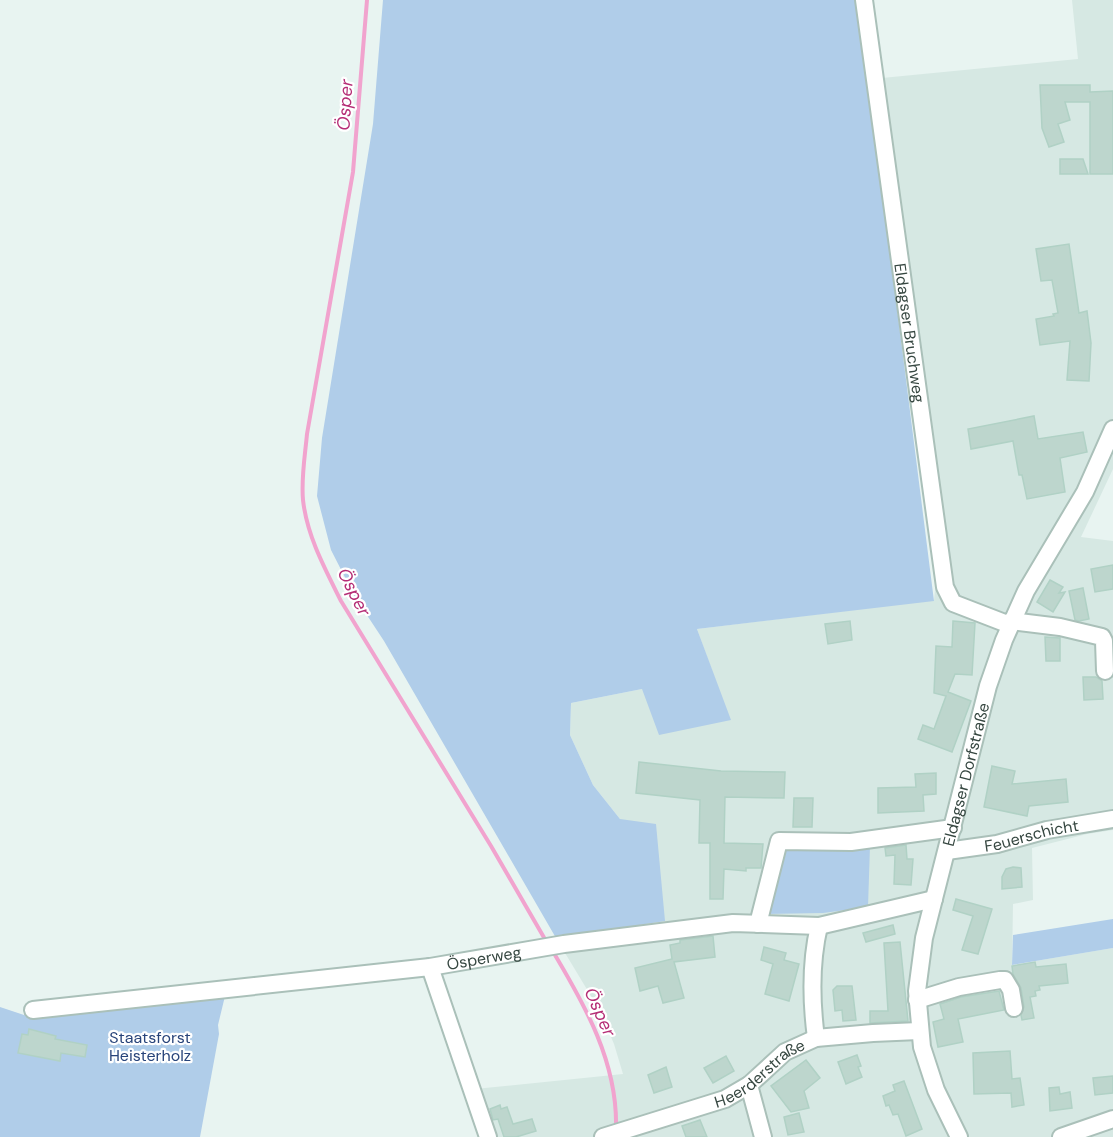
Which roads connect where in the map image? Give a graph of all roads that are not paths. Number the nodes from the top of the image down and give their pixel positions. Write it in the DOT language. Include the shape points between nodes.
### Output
graph roads {
  1 [pos="864,0"];
  2 [pos="1113,429"];
  3 [pos="1010,623"];
  4 [pos="1105,671"];
  5 [pos="1113,819"];
  6 [pos="953,828"];
  7 [pos="947,850"];
  8 [pos="934,899"];
  9 [pos="758,924"];
  10 [pos="819,926"];
  11 [pos="430,967"];
  12 [pos="917,1000"];
  13 [pos="1014,1008"];
  14 [pos="33,1010"];
  15 [pos="919,1031"];
  16 [pos="816,1038"];
  17 [pos="749,1085"];
  18 [pos="1113,1119"];
  19 [pos="489,1137"];
  20 [pos="603,1137"];
  21 [pos="763,1137"];
  22 [pos="959,1137"];
  23 [pos="1061,1137"];
  1 -- 3 [label="street, Eldagser Bruchweg" via="945,587 953,603"];
  2 -- 3 [label="street, Eldagser Dorfstraße" via="1082,498"];
  3 -- 4 [label="street, Eldagser Bruchweg" via="1032,622 1101,637"];
  3 -- 6 [label="street, Eldagser Dorfstraße" via="988,686"];
  5 -- 7 [label="street, Feuerschicht" via="1047,830 997,844"];
  6 -- 7 [label="street, Eldagser Dorfstraße"];
  6 -- 9 [label="street" via="851,842 779,841"];
  7 -- 8 [label="street, Eldagser Dorfstraße"];
  8 -- 10 [label="street, Ösperweg"];
  8 -- 12 [label="street, Eldagser Dorfstraße" via="920,963"];
  9 -- 10 [label="street, Ösperweg"];
  9 -- 11 [label="street, Ösperweg" via="733,923 564,944"];
  10 -- 16 [label="street" via="813,949 811,1003"];
  11 -- 14 [label="street, Ösperweg"];
  11 -- 19 [label="street"];
  12 -- 13 [label="street" via="959,987 1005,980"];
  12 -- 15 [label="street, Eldagser Dorfstraße"];
  15 -- 16 [label="street, Heerderstraße"];
  15 -- 22 [label="street, Eldagser Dorfstraße" via="933,1081"];
  16 -- 17 [label="street, Heerderstraße" via="785,1052"];
  17 -- 20 [label="street, Heerderstraße" via="724,1099"];
  17 -- 21 [label="street"];
  18 -- 23 [label="street"];
}
